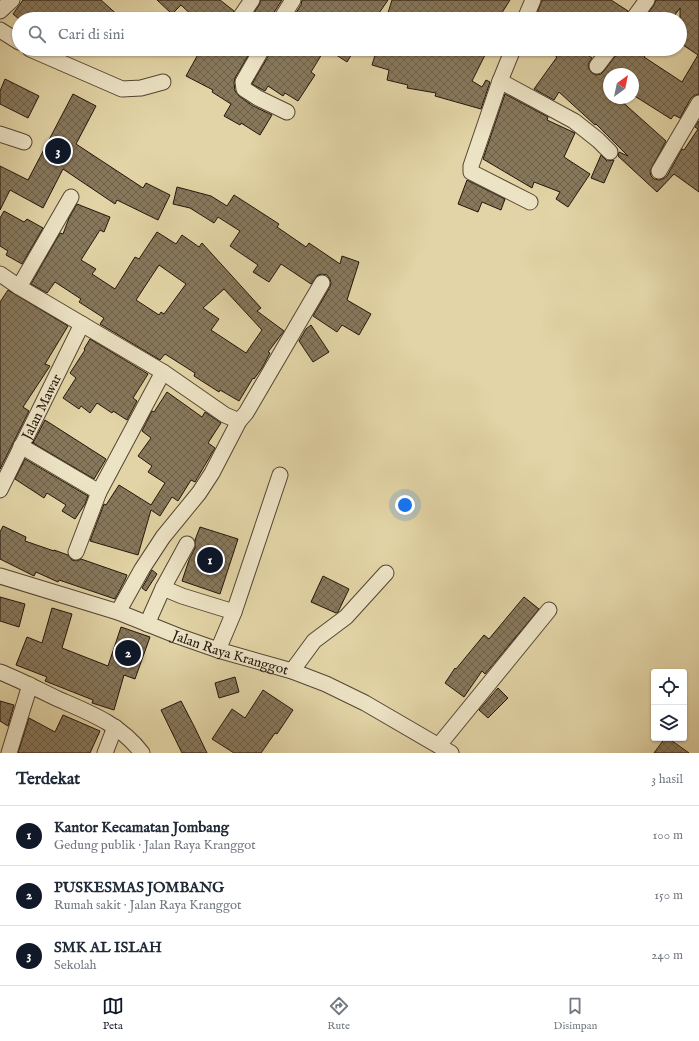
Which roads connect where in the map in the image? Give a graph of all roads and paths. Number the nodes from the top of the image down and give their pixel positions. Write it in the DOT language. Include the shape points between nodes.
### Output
graph roads {
  1 [pos="12,0"];
  2 [pos="252,0"];
  3 [pos="293,0"];
  4 [pos="533,0"];
  5 [pos="647,0"];
  6 [pos="0,11"];
  7 [pos="243,12"];
  8 [pos="285,12"];
  9 [pos="528,12"];
  10 [pos="638,12"];
  11 [pos="0,30"];
  12 [pos="12,38"];
  13 [pos="46,56"];
  14 [pos="258,56"];
  15 [pos="510,56"];
  16 [pos="605,56"];
  17 [pos="597,66"];
  18 [pos="500,81"];
  19 [pos="163,82"];
  20 [pos="699,103"];
  21 [pos="287,112"];
  22 [pos="0,134"];
  23 [pos="24,142"];
  24 [pos="610,152"];
  25 [pos="659,171"];
  26 [pos="71,197"];
  27 [pos="530,202"];
  28 [pos="2,281"];
  29 [pos="322,283"];
  30 [pos="19,287"];
  31 [pos="82,324"];
  32 [pos="163,372"];
  33 [pos="239,421"];
  34 [pos="21,446"];
  35 [pos="280,476"];
  36 [pos="1,486"];
  37 [pos="99,492"];
  38 [pos="187,544"];
  39 [pos="76,552"];
  40 [pos="386,573"];
  41 [pos="0,576"];
  42 [pos="163,588"];
  43 [pos="549,610"];
  44 [pos="118,612"];
  45 [pos="234,612"];
  46 [pos="147,624"];
  47 [pos="218,650"];
  48 [pos="292,671"];
  49 [pos="0,672"];
  50 [pos="30,685"];
  51 [pos="115,727"];
  52 [pos="445,749"];
  53 [pos="10,753"];
  54 [pos="105,753"];
  55 [pos="142,753"];
  1 -- 6 [label="street"];
  2 -- 7 [label="street"];
  3 -- 8 [label="street"];
  4 -- 9 [label="street"];
  5 -- 10 [label="street"];
  11 -- 12 [label="street"];
  13 -- 19 [label="street" via="122,89 141,88"];
  14 -- 21 [label="street" via="243,82 244,89"];
  15 -- 18 [label="street"];
  16 -- 17 [label="street"];
  18 -- 24 [label="street" via="574,121"];
  18 -- 27 [label="street" via="471,172"];
  20 -- 25 [label="street"];
  22 -- 23 [label="street"];
  26 -- 30 [label="street"];
  28 -- 30 [label="street"];
  29 -- 33 [label="street" via="246,414"];
  30 -- 31 [label="street"];
  31 -- 32 [label="street"];
  31 -- 34 [label="street, Jalan Mawar"];
  32 -- 33 [label="street" via="225,415"];
  32 -- 37 [label="street"];
  33 -- 44 [label="street" via="212,473 146,562"];
  34 -- 36 [label="street, Jalan Mawar"];
  34 -- 37 [label="street"];
  35 -- 45 [label="street"];
  37 -- 39 [label="street"];
  38 -- 42 [label="street"];
  40 -- 48 [label="street" via="346,617 314,641"];
  41 -- 44 [label="street, Jalan Raya Kranggot"];
  42 -- 45 [label="street"];
  42 -- 46 [label="street"];
  43 -- 52 [label="street"];
  44 -- 46 [label="street, Jalan Raya Kranggot"];
  45 -- 47 [label="street"];
  46 -- 47 [label="street, Jalan Raya Kranggot"];
  47 -- 48 [label="street, Jalan Raya Kranggot"];
  48 -- 52 [label="street, Jalan Raya Kranggot" via="347,693"];
  49 -- 50 [label="street"];
  50 -- 51 [label="street"];
  50 -- 53 [label="street"];
  51 -- 54 [label="street"];
  51 -- 55 [label="street"];
}
